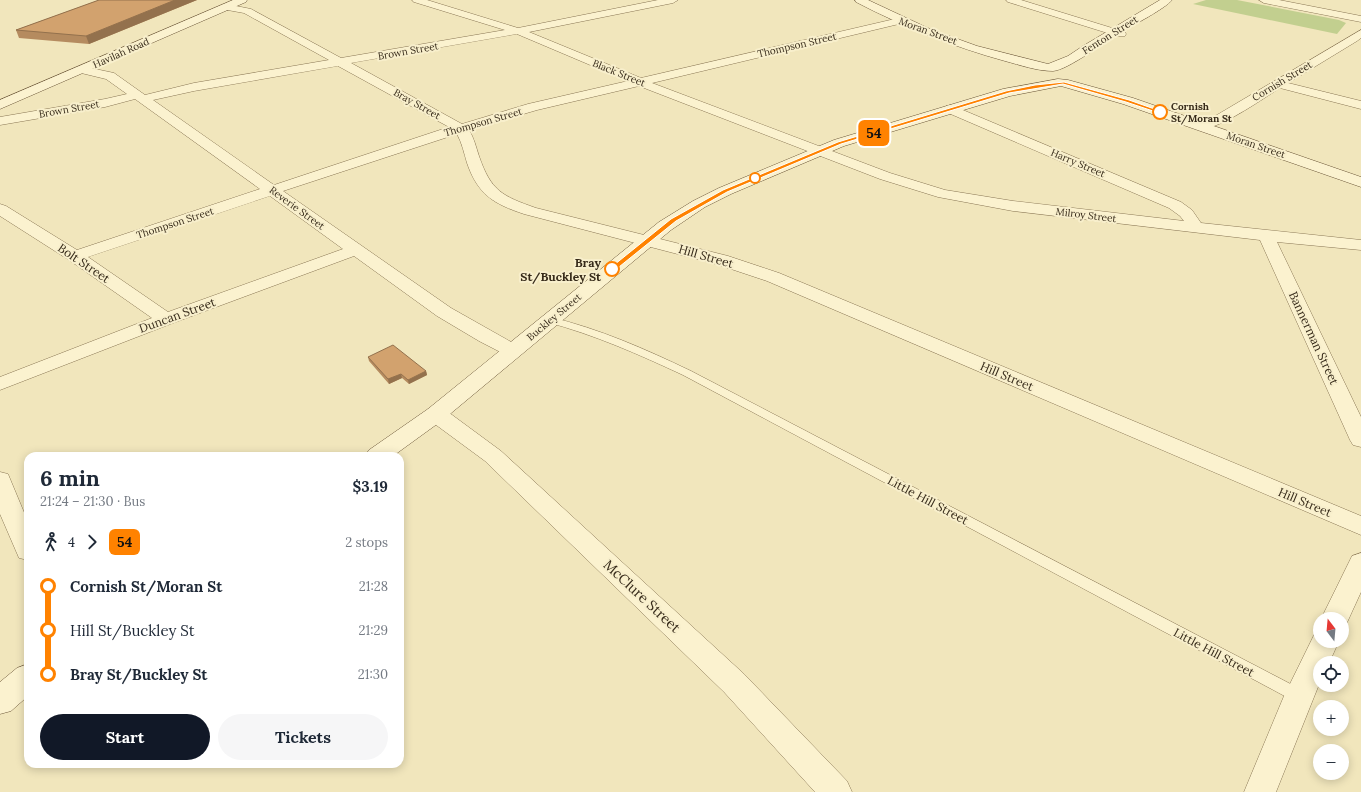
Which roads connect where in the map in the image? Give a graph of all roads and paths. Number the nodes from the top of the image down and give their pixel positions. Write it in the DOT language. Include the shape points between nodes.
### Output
graph roads {
  1 [pos="242,0"];
  2 [pos="417,0"];
  3 [pos="673,0"];
  4 [pos="860,0"];
  5 [pos="1011,0"];
  6 [pos="1167,0"];
  7 [pos="1177,0"];
  8 [pos="1264,0"];
  9 [pos="226,7"];
  10 [pos="1361,19"];
  11 [pos="899,20"];
  12 [pos="518,32"];
  13 [pos="1118,33"];
  14 [pos="1361,33"];
  15 [pos="998,56"];
  16 [pos="341,62"];
  17 [pos="1048,67"];
  18 [pos="81,70"];
  19 [pos="1076,72"];
  20 [pos="1032,74"];
  21 [pos="640,82"];
  22 [pos="1061,83"];
  23 [pos="1277,84"];
  24 [pos="1008,92"];
  25 [pos="140,97"];
  26 [pos="1128,101"];
  27 [pos="0,105"];
  28 [pos="1361,105"];
  29 [pos="951,109"];
  30 [pos="0,121"];
  31 [pos="1201,126"];
  32 [pos="460,128"];
  33 [pos="820,151"];
  34 [pos="1361,182"];
  35 [pos="272,191"];
  36 [pos="0,209"];
  37 [pos="1196,228"];
  38 [pos="1266,236"];
  39 [pos="648,240"];
  40 [pos="1361,245"];
  41 [pos="355,250"];
  42 [pos="75,256"];
  43 [pos="166,319"];
  44 [pos="550,320"];
  45 [pos="513,351"];
  46 [pos="0,384"];
  47 [pos="436,414"];
  48 [pos="1361,440"];
  49 [pos="383,452"];
  50 [pos="0,480"];
  51 [pos="1361,526"];
  52 [pos="24,542"];
  53 [pos="1361,563"];
  54 [pos="1338,612"];
  55 [pos="1321,648"];
  56 [pos="24,680"];
  57 [pos="1299,696"];
  58 [pos="0,701"];
  59 [pos="836,792"];
  60 [pos="1260,792"];
  1 -- 9 [label="street, Havilah Road"];
  2 -- 12 [label="street, Black Street"];
  3 -- 12 [label="street, Brown Street"];
  4 -- 11 [label="street, Moran Street"];
  5 -- 13 [label="street"];
  6 -- 13 [label="street, Fenton Street"];
  7 -- 13 [label="street, Fenton Street"];
  8 -- 10 [label="street"];
  9 -- 16 [label="street, Bray Street" via="247,11"];
  9 -- 18 [label="street, Havilah Road"];
  11 -- 15 [label="street, Moran Street"];
  11 -- 21 [label="street, Thompson Street"];
  12 -- 16 [label="street, Brown Street"];
  12 -- 21 [label="street, Black Street"];
  13 -- 17 [label="street, Fenton Street" via="1072,59"];
  13 -- 19 [label="street, Fenton Street" via="1087,56"];
  14 -- 23 [label="street, Cornish Street"];
  15 -- 17 [label="street, Moran Street"];
  15 -- 20 [label="street, Moran Street"];
  16 -- 25 [label="street, Brown Street"];
  16 -- 32 [label="street, Bray Street"];
  17 -- 19 [label="street, Moran Street"];
  17 -- 20 [label="street, Fenton Street" via="1034,69"];
  18 -- 25 [label="street, Reverie Street" via="110,76"];
  18 -- 27 [label="street, Havilah Road"];
  19 -- 22 [label="street" via="1076,81"];
  19 -- 26 [label="street, Moran Street"];
  20 -- 22 [label="street, Moran Street" via="1044,81"];
  20 -- 24 [label="street, Buckley Street" via="1024,84"];
  21 -- 32 [label="street, Thompson Street" via="526,109"];
  21 -- 33 [label="street, Black Street"];
  22 -- 24 [label="street, Buckley Street"];
  22 -- 26 [label="street, Moran Street"];
  23 -- 28 [label="street"];
  23 -- 31 [label="street, Cornish Street" via="1215,122"];
  24 -- 29 [label="street, Buckley Street"];
  25 -- 30 [label="street, Brown Street"];
  25 -- 35 [label="street, Reverie Street"];
  26 -- 31 [label="street, Moran Street"];
  29 -- 33 [label="street, Buckley Street"];
  29 -- 37 [label="street, Harry Street" via="1175,205 1186,213"];
  31 -- 34 [label="street, Moran Street"];
  32 -- 35 [label="street, Thompson Street"];
  32 -- 39 [label="street" via="468,141 478,176 492,195 502,202"];
  33 -- 37 [label="street, Milroy Street" via="903,182 964,199"];
  33 -- 39 [label="street, Buckley Street" via="725,191 674,220"];
  35 -- 41 [label="street, Reverie Street"];
  35 -- 42 [label="street, Thompson Street"];
  36 -- 42 [label="street, Bolt Street"];
  37 -- 38 [label="street, Milroy Street"];
  38 -- 40 [label="street, Milroy Street"];
  38 -- 48 [label="street, Bannerman Street"];
  39 -- 44 [label="street, Buckley Street"];
  39 -- 51 [label="street, Hill Street" via="772,277"];
  41 -- 43 [label="street, Duncan Street"];
  41 -- 45 [label="street, Reverie Street" via="457,321"];
  42 -- 43 [label="street, Bolt Street"];
  43 -- 46 [label="street, Duncan Street"];
  44 -- 45 [label="street, Buckley Street"];
  44 -- 57 [label="lane, Little Hill Street" via="627,345 687,373"];
  45 -- 47 [label="street, Buckley Street"];
  47 -- 49 [label="street, Buckley Street"];
  47 -- 59 [label="street, McClure Street" via="493,456 729,677"];
  50 -- 52 [label="street"];
  53 -- 54 [label="street"];
  55 -- 57 [label="street"];
  56 -- 58 [label="street"];
  57 -- 60 [label="street"];
}
